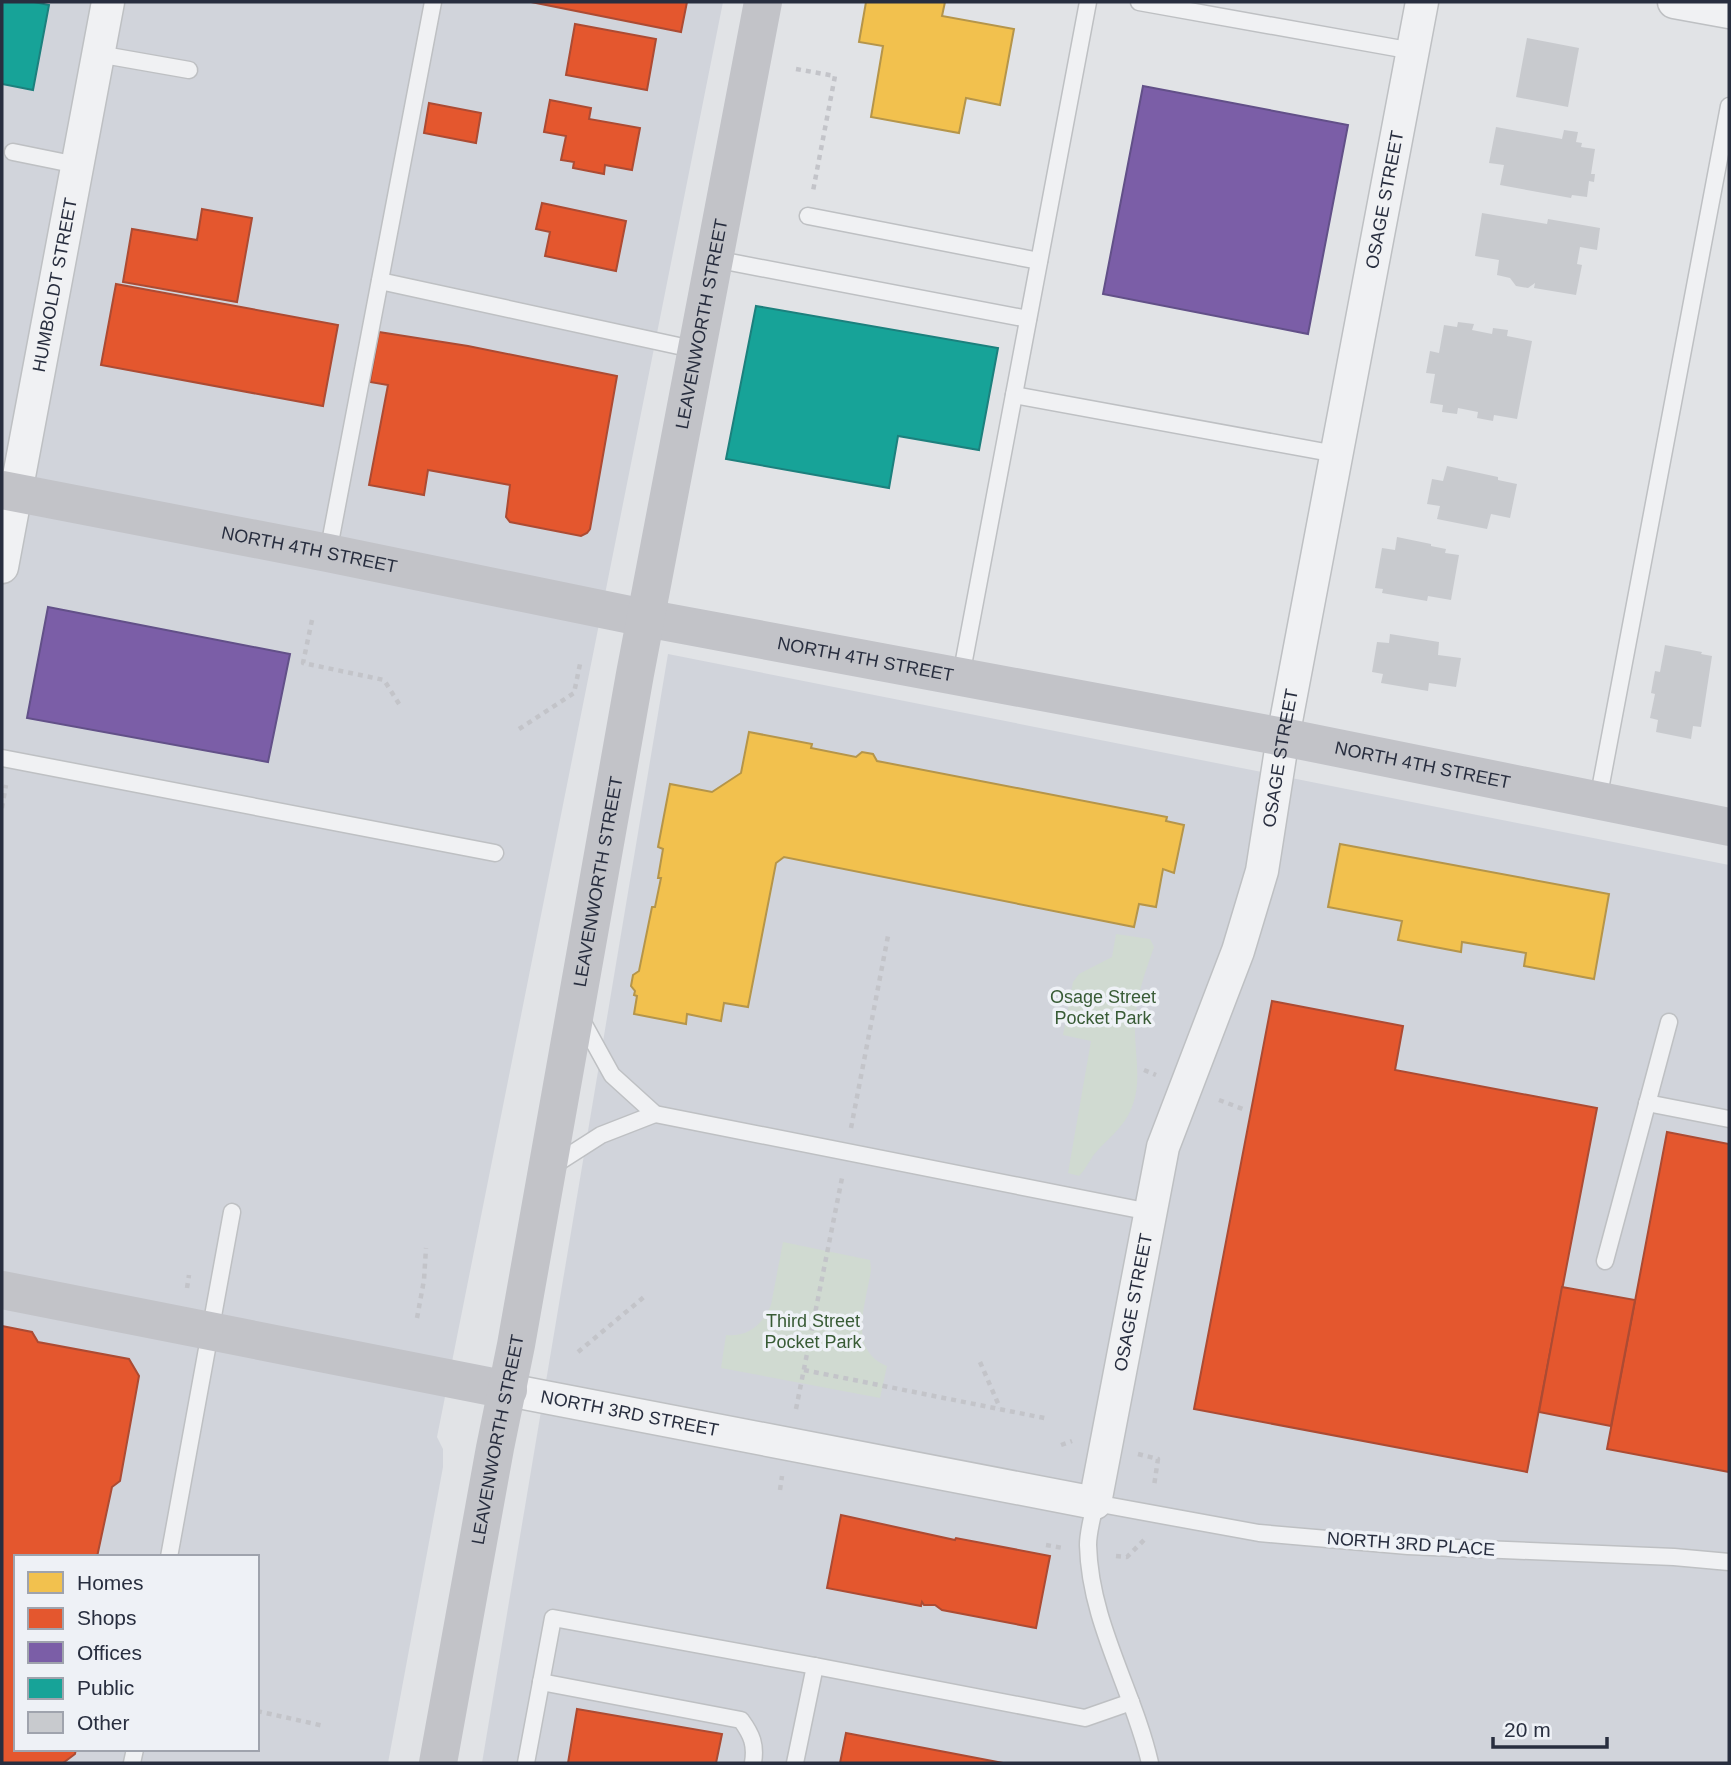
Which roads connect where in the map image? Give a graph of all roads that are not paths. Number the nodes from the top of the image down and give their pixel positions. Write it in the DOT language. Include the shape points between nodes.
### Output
graph roads {
  1 [pos="108,2"];
  2 [pos="433,2"];
  3 [pos="763,2"];
  4 [pos="1088,2"];
  5 [pos="1139,2"];
  6 [pos="1422,2"];
  7 [pos="1674,2"];
  8 [pos="1729,12"];
  9 [pos="1413,51"];
  10 [pos="98,54"];
  11 [pos="189,70"];
  12 [pos="1729,106"];
  13 [pos="13,152"];
  14 [pos="77,165"];
  15 [pos="808,216"];
  16 [pos="714,259"];
  17 [pos="1039,261"];
  18 [pos="380,281"];
  19 [pos="1028,319"];
  20 [pos="697,349"];
  21 [pos="1013,395"];
  22 [pos="1336,454"];
  23 [pos="9,491"];
  24 [pos="328,553"];
  25 [pos="2,567"];
  26 [pos="645,618"];
  27 [pos="961,676"];
  28 [pos="1283,737"];
  29 [pos="2,758"];
  30 [pos="1598,800"];
  31 [pos="1729,827"];
  32 [pos="495,853"];
  33 [pos="576,1009"];
  34 [pos="1669,1022"];
  35 [pos="1647,1103"];
  36 [pos="655,1114"];
  37 [pos="1729,1119"];
  38 [pos="548,1169"];
  39 [pos="232,1212"];
  40 [pos="1150,1212"];
  41 [pos="1605,1261"];
  42 [pos="2,1290"];
  43 [pos="211,1331"];
  44 [pos="508,1390"];
  45 [pos="1095,1503"];
  46 [pos="169,1555"];
  47 [pos="1729,1562"];
  48 [pos="815,1666"];
  49 [pos="541,1682"];
  50 [pos="1131,1702"];
  51 [pos="439,1763"];
  52 [pos="526,1763"];
  53 [pos="753,1763"];
  54 [pos="795,1763"];
  55 [pos="1150,1763"];
  1 -- 10 [label="street, HUMBOLDT STREET"];
  2 -- 18 [label="lane"];
  3 -- 16 [label="main road, LEAVENWORTH STREET"];
  4 -- 17 [label="lane"];
  5 -- 9 [label="lane"];
  6 -- 9 [label="street, OSAGE STREET"];
  7 -- 8 [label="street"];
  9 -- 22 [label="street, OSAGE STREET"];
  10 -- 11 [label="lane"];
  10 -- 14 [label="street, HUMBOLDT STREET"];
  12 -- 30 [label="lane"];
  13 -- 14 [label="lane"];
  14 -- 23 [label="street, HUMBOLDT STREET"];
  15 -- 17 [label="lane"];
  16 -- 19 [label="lane"];
  16 -- 20 [label="main road, LEAVENWORTH STREET"];
  17 -- 19 [label="lane"];
  18 -- 20 [label="lane"];
  18 -- 24 [label="lane"];
  19 -- 21 [label="lane"];
  20 -- 26 [label="main road, LEAVENWORTH STREET"];
  21 -- 22 [label="lane"];
  21 -- 27 [label="lane"];
  22 -- 28 [label="street, OSAGE STREET"];
  23 -- 24 [label="main road, NORTH 4TH STREET"];
  23 -- 25 [label="street, HUMBOLDT STREET"];
  24 -- 26 [label="main road, NORTH 4TH STREET"];
  26 -- 27 [label="main road, NORTH 4TH STREET"];
  26 -- 33 [label="main road, LEAVENWORTH STREET"];
  27 -- 28 [label="main road, NORTH 4TH STREET"];
  28 -- 30 [label="main road, NORTH 4TH STREET"];
  28 -- 40 [label="street, OSAGE STREET" via="1262,871 1238,951 1163,1147"];
  29 -- 32 [label="lane"];
  30 -- 31 [label="main road, NORTH 4TH STREET"];
  33 -- 36 [label="lane" via="612,1075"];
  33 -- 38 [label="main road, LEAVENWORTH STREET"];
  34 -- 35 [label="lane"];
  35 -- 37 [label="lane"];
  35 -- 41 [label="lane"];
  36 -- 38 [label="lane" via="601,1135"];
  36 -- 40 [label="lane"];
  38 -- 44 [label="main road, LEAVENWORTH STREET"];
  39 -- 43 [label="lane"];
  40 -- 45 [label="street, OSAGE STREET"];
  42 -- 43 [label="main road, NORTH 3RD STREET"];
  43 -- 44 [label="main road, NORTH 3RD STREET"];
  43 -- 46 [label="lane"];
  44 -- 45 [label="street, NORTH 3RD STREET"];
  44 -- 51 [label="main road, LEAVENWORTH STREET"];
  45 -- 47 [label="lane, NORTH 3RD PLACE" via="1259,1533 1408,1546"];
  45 -- 50 [label="lane" via="1088,1543 1101,1624"];
  48 -- 49 [label="lane" via="553,1618"];
  48 -- 50 [label="lane" via="1085,1718"];
  48 -- 54 [label="lane"];
  49 -- 52 [label="lane"];
  49 -- 53 [label="lane" via="741,1720 756,1749"];
  50 -- 55 [label="lane"];
}
